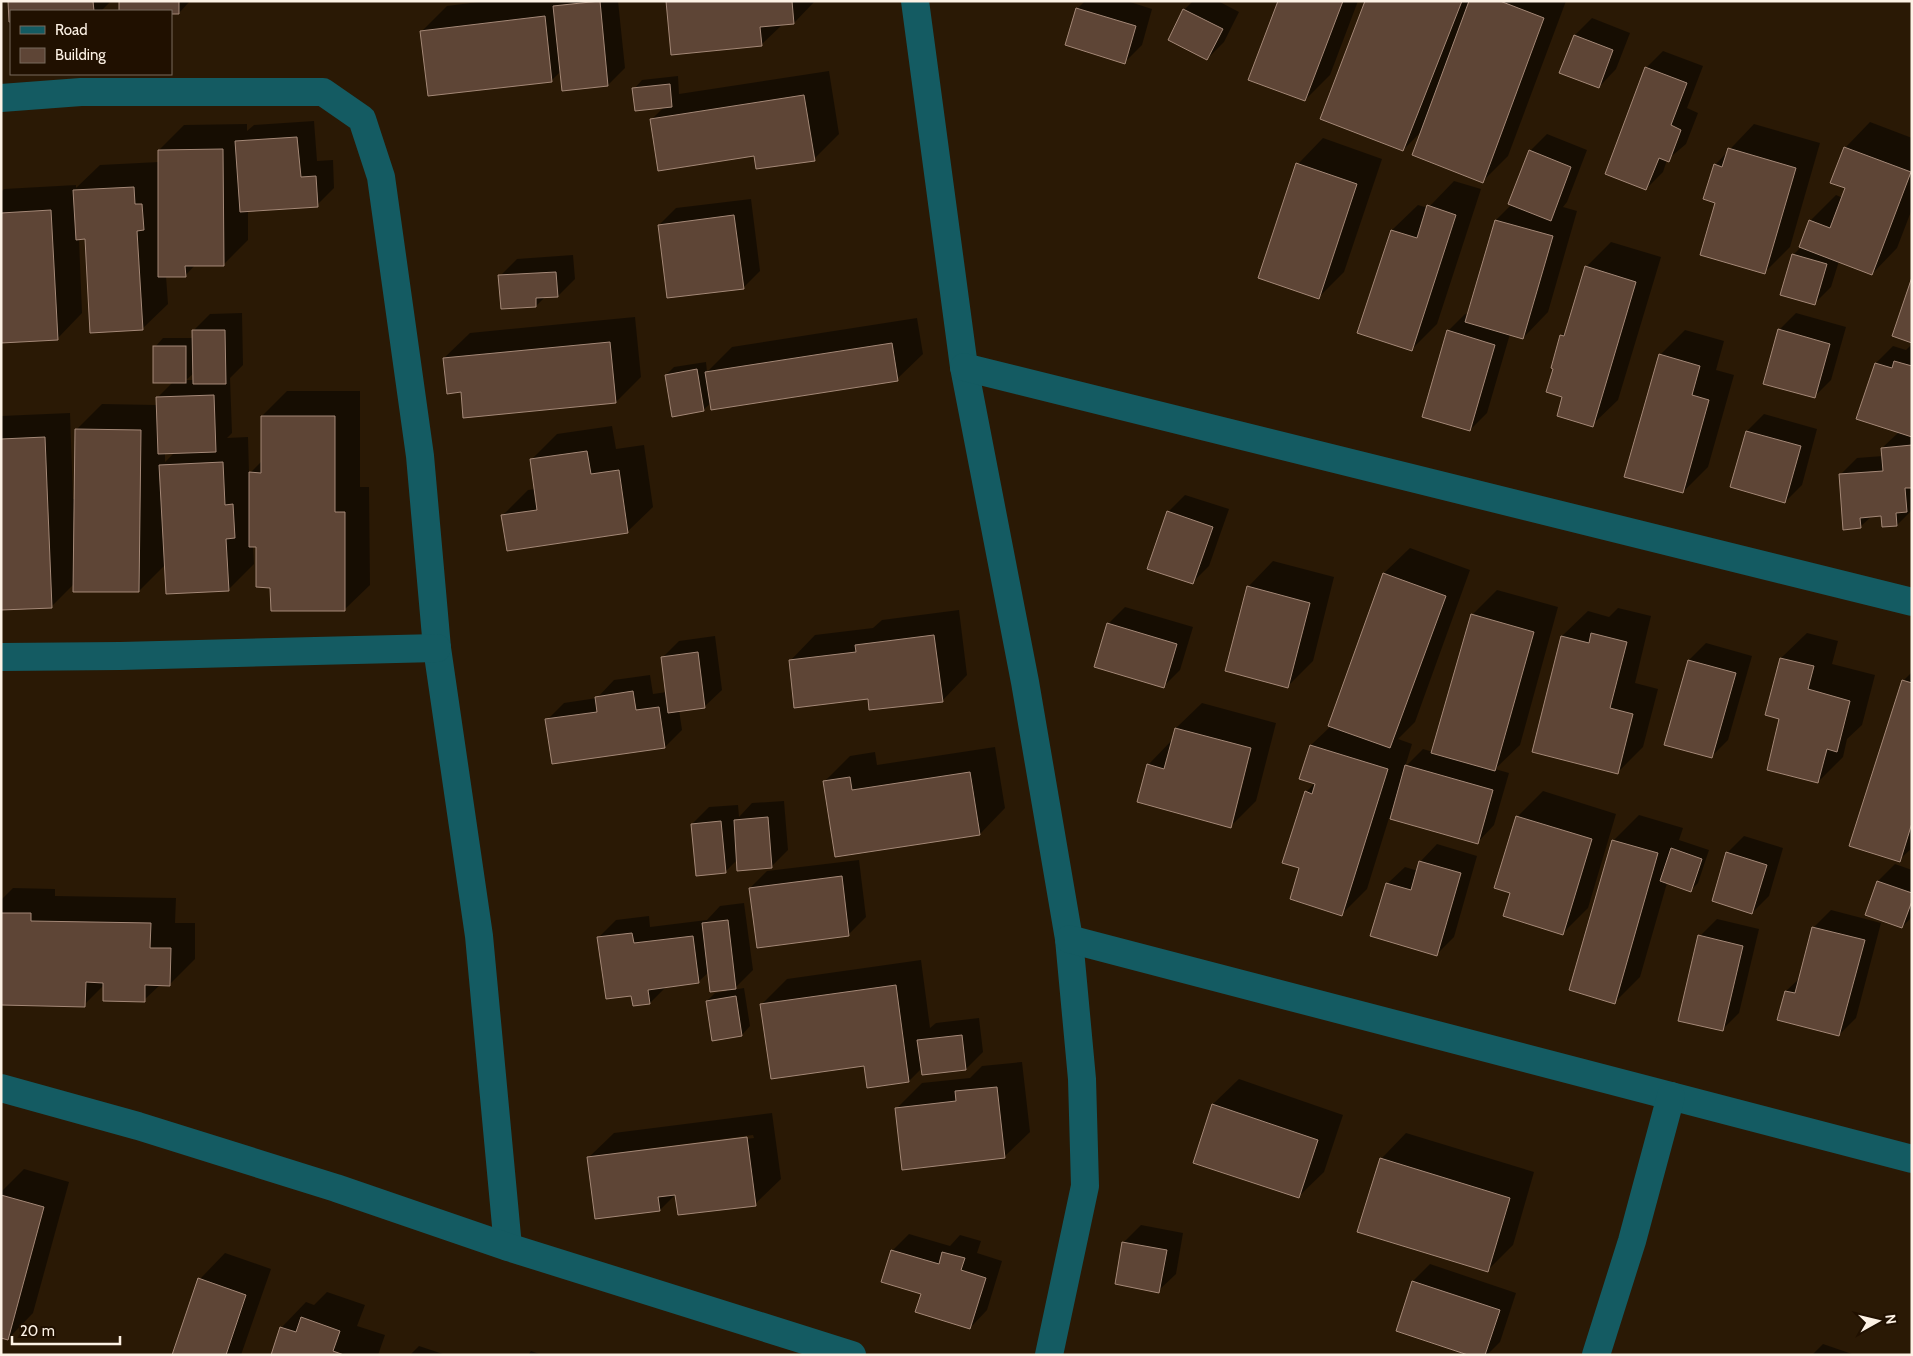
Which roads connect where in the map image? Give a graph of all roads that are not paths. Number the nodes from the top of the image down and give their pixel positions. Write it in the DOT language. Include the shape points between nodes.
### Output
graph roads {
  1 [pos="915,1"];
  2 [pos="1,98"];
  3 [pos="964,367"];
  4 [pos="1912,602"];
  5 [pos="437,648"];
  6 [pos="1,657"];
  7 [pos="1069,939"];
  8 [pos="1,1088"];
  9 [pos="1671,1096"];
  10 [pos="1912,1159"];
  11 [pos="508,1247"];
  12 [pos="852,1355"];
  13 [pos="1049,1355"];
  14 [pos="1596,1355"];
  1 -- 3 [label="street"];
  2 -- 5 [label="street" via="81,92 323,92 362,119 381,177 420,456"];
  3 -- 4 [label="street"];
  3 -- 7 [label="street" via="1025,682"];
  5 -- 6 [label="street"];
  5 -- 11 [label="street" via="479,936"];
  7 -- 9 [label="street"];
  7 -- 13 [label="street" via="1082,1079 1085,1186"];
  8 -- 11 [label="street" via="185,1140"];
  9 -- 10 [label="street"];
  9 -- 14 [label="street" via="1632,1241"];
  11 -- 12 [label="street"];
}
